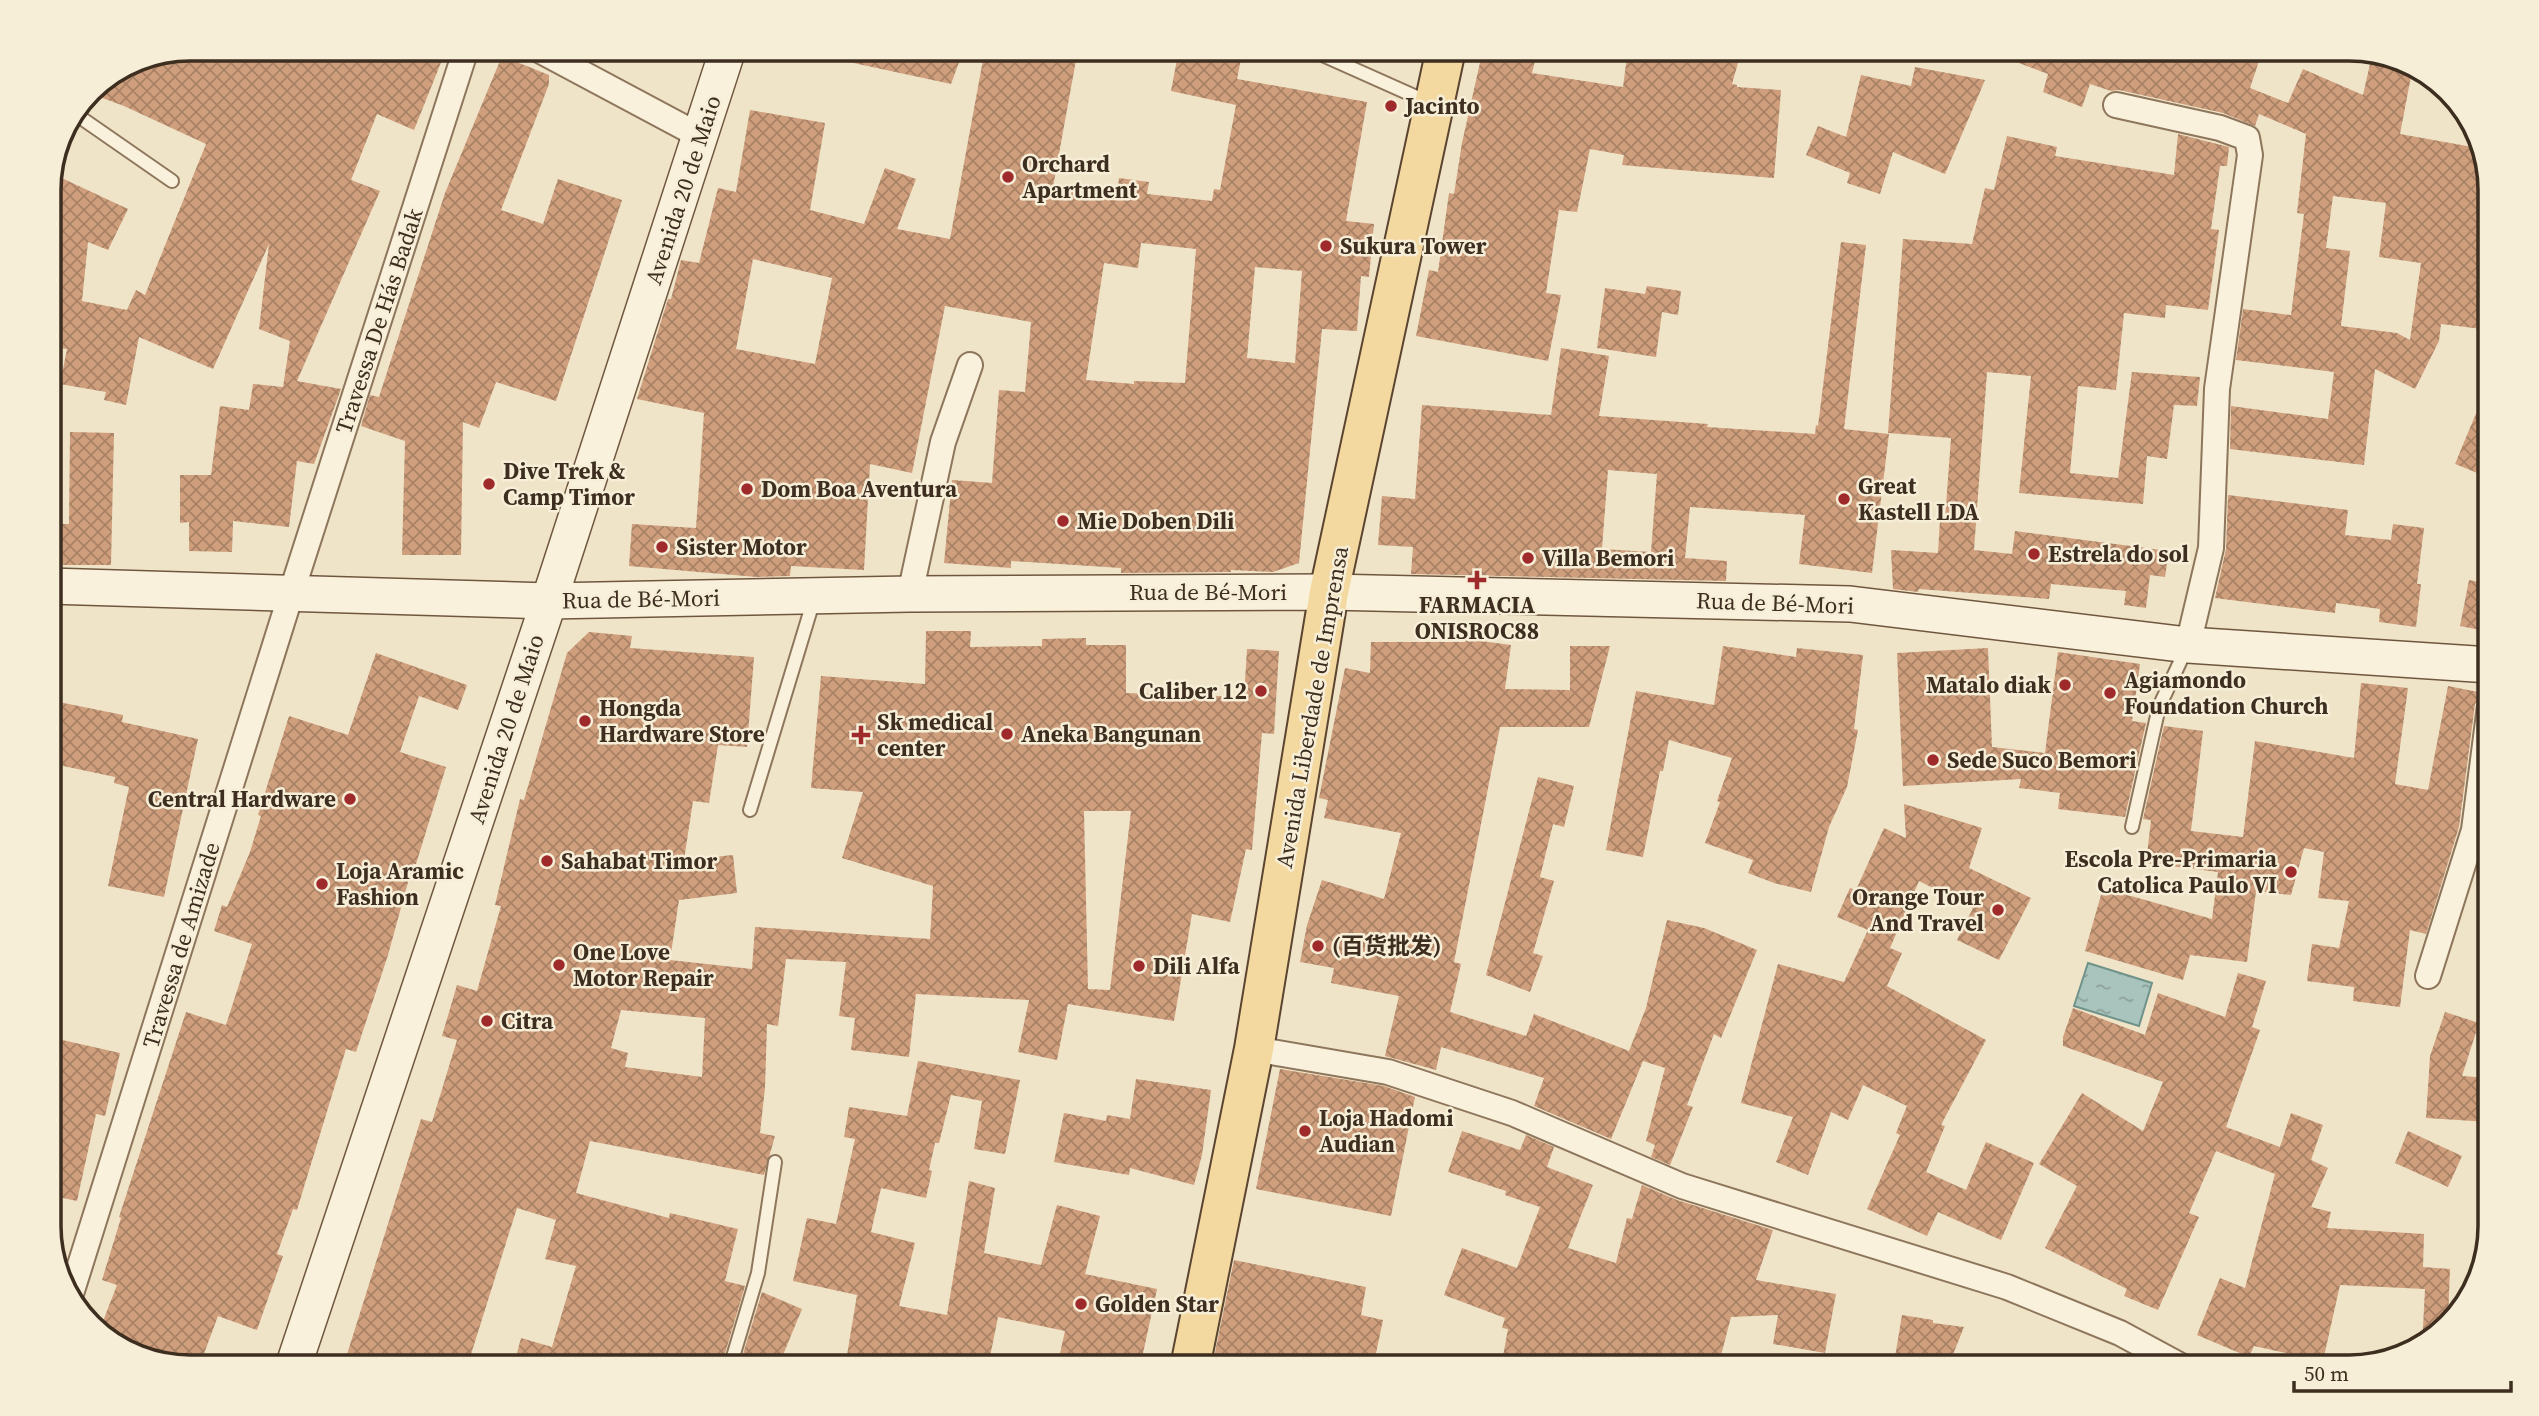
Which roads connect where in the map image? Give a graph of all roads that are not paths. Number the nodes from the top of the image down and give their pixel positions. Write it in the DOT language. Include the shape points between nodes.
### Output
graph roads {
  1 [pos="462,61"];
  2 [pos="559,61"];
  3 [pos="724,61"];
  4 [pos="1337,61"];
  5 [pos="1443,61"];
  6 [pos="1434,105"];
  7 [pos="2116,105"];
  8 [pos="83,119"];
  9 [pos="700,136"];
  10 [pos="172,181"];
  11 [pos="970,365"];
  12 [pos="62,586"];
  13 [pos="1329,592"];
  14 [pos="291,594"];
  15 [pos="910,594"];
  16 [pos="815,596"];
  17 [pos="549,601"];
  18 [pos="2188,645"];
  19 [pos="2477,664"];
  20 [pos="2478,802"];
  21 [pos="750,810"];
  22 [pos="2132,827"];
  23 [pos="2428,976"];
  24 [pos="1254,1049"];
  25 [pos="775,1162"];
  26 [pos="75,1282"];
  27 [pos="297,1355"];
  28 [pos="734,1355"];
  29 [pos="1192,1355"];
  30 [pos="2161,1355"];
  1 -- 14 [label="street, Travessa De Hás Badak"];
  2 -- 9 [label="street"];
  3 -- 9 [label="main road, Avenida 20 de Maio"];
  4 -- 6 [label="lane"];
  5 -- 6 [label="main road, Avenida Liberdade de Imprensa"];
  6 -- 13 [label="main road, Avenida Liberdade de Imprensa"];
  7 -- 18 [label="street" via="2247,138 2250,155 2217,388 2211,548"];
  8 -- 10 [label="lane"];
  9 -- 17 [label="main road, Avenida 20 de Maio"];
  11 -- 15 [label="street" via="943,442"];
  12 -- 14 [label="main road, Rua de Bé-Mori"];
  13 -- 15 [label="main road, Rua de Bé-Mori"];
  13 -- 18 [label="main road, Rua de Bé-Mori" via="1850,604"];
  13 -- 24 [label="main road, Avenida Liberdade de Imprensa"];
  14 -- 17 [label="main road, Rua de Bé-Mori"];
  14 -- 26 [label="street, Travessa de Amizade"];
  15 -- 16 [label="main road, Rua de Bé-Mori"];
  16 -- 17 [label="main road, Rua de Bé-Mori"];
  16 -- 21 [label="lane"];
  17 -- 27 [label="main road, Avenida 20 de Maio"];
  18 -- 19 [label="main road, Rua de Bé-Mori"];
  18 -- 22 [label="lane" via="2159,707"];
  20 -- 23 [label="street" via="2474,830"];
  24 -- 29 [label="main road, Avenida Liberdade de Imprensa"];
  24 -- 30 [label="street" via="1388,1072 1512,1113 1682,1186 2007,1287 2120,1333"];
  25 -- 28 [label="lane" via="758,1273"];
}
